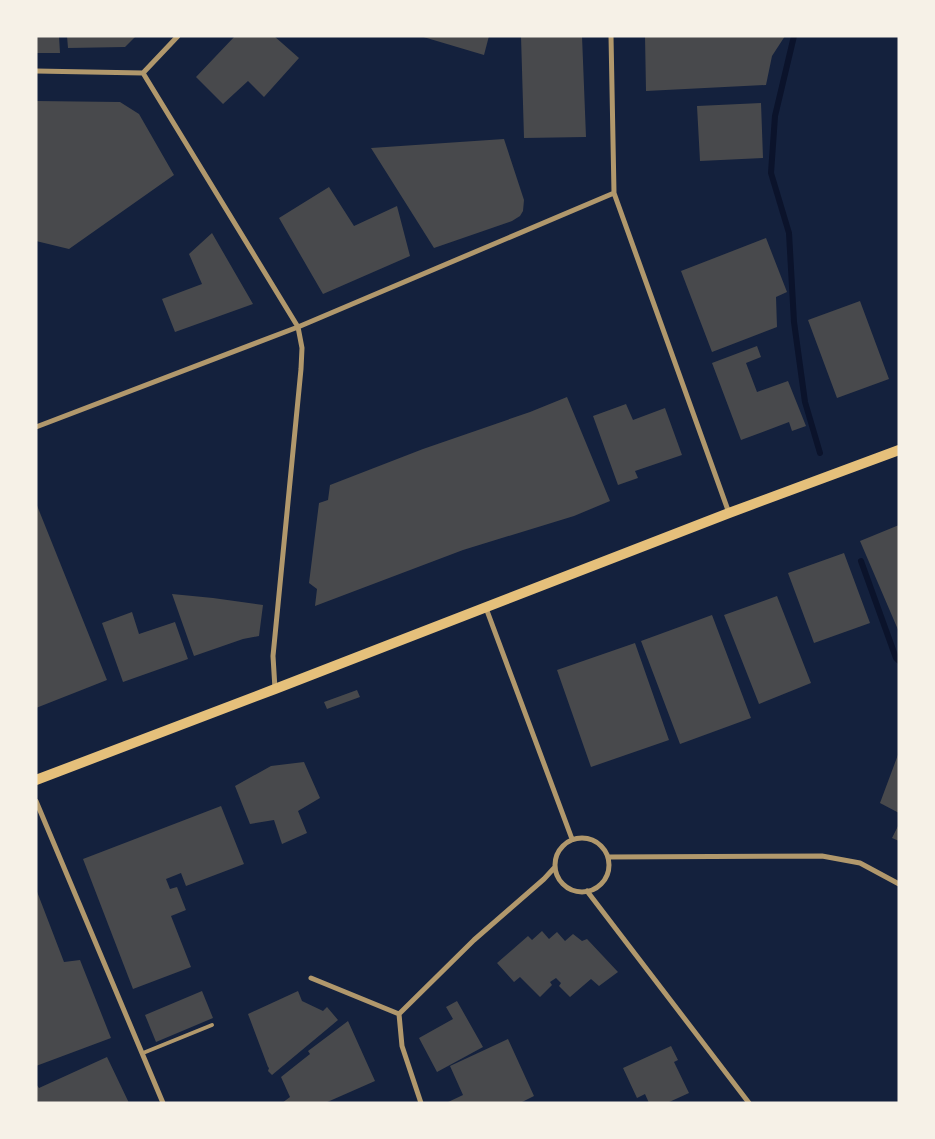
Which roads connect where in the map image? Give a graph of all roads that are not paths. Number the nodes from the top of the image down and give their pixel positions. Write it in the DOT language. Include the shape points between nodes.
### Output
graph roads {
  1 [pos="178,36"];
  2 [pos="611,36"];
  3 [pos="36,71"];
  4 [pos="143,74"];
  5 [pos="614,193"];
  6 [pos="298,327"];
  7 [pos="36,427"];
  8 [pos="899,450"];
  9 [pos="729,513"];
  10 [pos="486,608"];
  11 [pos="275,689"];
  12 [pos="36,780"];
  13 [pos="36,801"];
  14 [pos="572,839"];
  15 [pos="608,857"];
  16 [pos="555,867"];
  17 [pos="899,884"];
  18 [pos="587,891"];
  19 [pos="311,978"];
  20 [pos="399,1014"];
  21 [pos="212,1025"];
  22 [pos="143,1053"];
  23 [pos="164,1103"];
  24 [pos="421,1103"];
  25 [pos="750,1103"];
  1 -- 4 [label="street"];
  2 -- 5 [label="street"];
  3 -- 4 [label="street"];
  4 -- 6 [label="street"];
  5 -- 6 [label="street"];
  5 -- 9 [label="street"];
  6 -- 7 [label="street"];
  6 -- 11 [label="street" via="301,369 273,656"];
  8 -- 9 [label="main road"];
  9 -- 10 [label="main road"];
  10 -- 11 [label="main road"];
  10 -- 14 [label="street"];
  11 -- 12 [label="main road"];
  13 -- 22 [label="street"];
  14 -- 15 [label="street" via="590,839 598,843"];
  14 -- 16 [label="street" via="559,850"];
  15 -- 17 [label="street" via="822,856 860,863"];
  15 -- 18 [label="street" via="607,875 595,888"];
  16 -- 18 [label="street" via="562,883 578,891"];
  16 -- 20 [label="street"];
  18 -- 25 [label="street"];
  19 -- 20 [label="street"];
  20 -- 24 [label="street" via="402,1046"];
  21 -- 22 [label="lane"];
  22 -- 23 [label="street"];
}
